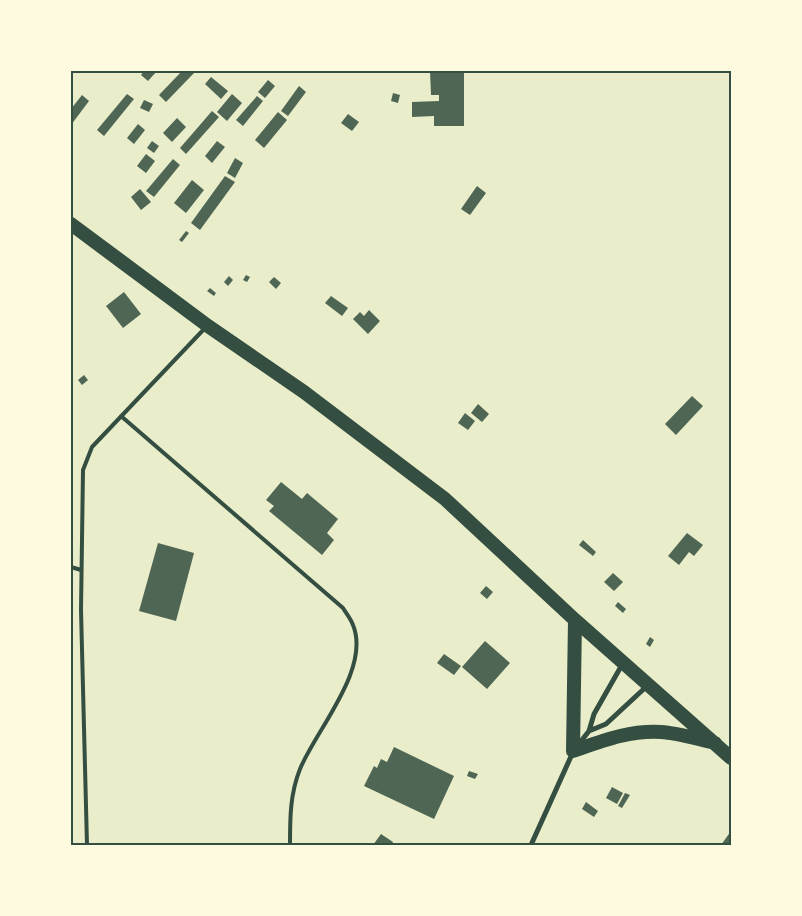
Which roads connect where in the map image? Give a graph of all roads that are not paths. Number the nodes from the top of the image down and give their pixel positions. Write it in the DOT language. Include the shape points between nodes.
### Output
graph roads {
  1 [pos="71,224"];
  2 [pos="208,326"];
  3 [pos="121,416"];
  4 [pos="71,567"];
  5 [pos="81,570"];
  6 [pos="575,620"];
  7 [pos="623,663"];
  8 [pos="649,684"];
  9 [pos="589,731"];
  10 [pos="715,743"];
  11 [pos="573,751"];
  12 [pos="731,758"];
  13 [pos="87,845"];
  14 [pos="290,845"];
  15 [pos="532,845"];
  1 -- 2 [label="highway"];
  2 -- 3 [label="lane"];
  2 -- 6 [label="highway" via="304,392 445,499"];
  3 -- 5 [label="lane" via="92,447 83,470"];
  3 -- 14 [label="lane" via="343,608 353,625 356,642 349,678 300,769 290,802"];
  4 -- 5 [label="lane"];
  5 -- 13 [label="lane"];
  6 -- 7 [label="highway"];
  6 -- 11 [label="highway"];
  7 -- 8 [label="highway"];
  7 -- 9 [label="street" via="594,714"];
  8 -- 9 [label="street" via="606,724"];
  8 -- 10 [label="highway"];
  9 -- 11 [label="street"];
  10 -- 11 [label="highway" via="662,732 636,733 609,738"];
  10 -- 12 [label="highway"];
  11 -- 15 [label="street"];
}
